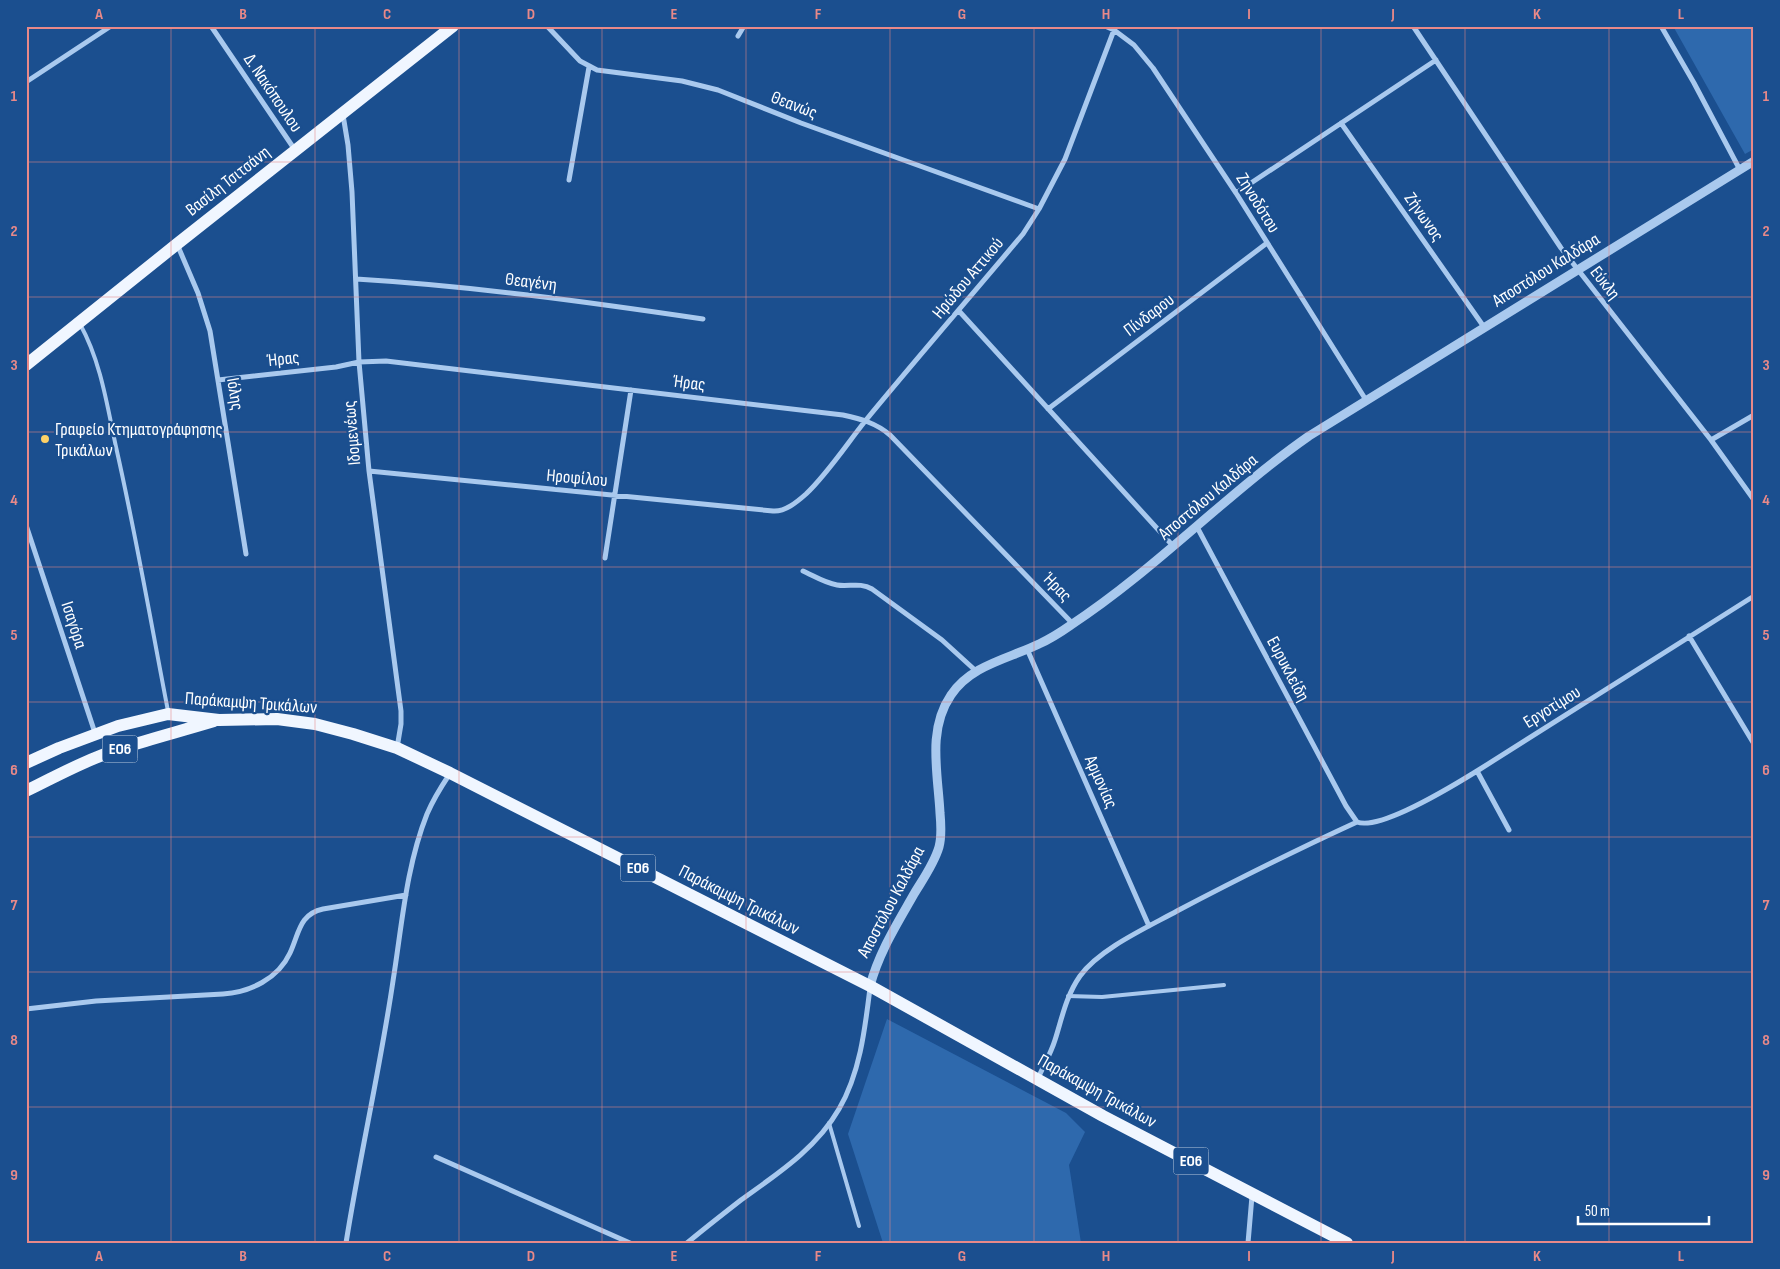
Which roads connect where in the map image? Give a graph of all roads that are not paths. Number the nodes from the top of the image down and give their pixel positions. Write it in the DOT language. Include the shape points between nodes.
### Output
graph roads {
  1 [pos="111,26"];
  2 [pos="211,26"];
  3 [pos="453,26"];
  4 [pos="547,26"];
  5 [pos="744,26"];
  6 [pos="1105,26"];
  7 [pos="1413,26"];
  8 [pos="1661,26"];
  9 [pos="1114,28"];
  10 [pos="738,36"];
  11 [pos="1436,60"];
  12 [pos="589,66"];
  13 [pos="26,82"];
  14 [pos="342,114"];
  15 [pos="1341,124"];
  16 [pos="296,150"];
  17 [pos="1754,161"];
  18 [pos="1740,170"];
  19 [pos="569,180"];
  20 [pos="1236,193"];
  21 [pos="1039,209"];
  22 [pos="1267,243"];
  23 [pos="177,244"];
  24 [pos="1577,270"];
  25 [pos="356,279"];
  26 [pos="959,310"];
  27 [pos="703,319"];
  28 [pos="79,322"];
  29 [pos="1484,327"];
  30 [pos="359,362"];
  31 [pos="26,365"];
  32 [pos="218,380"];
  33 [pos="631,390"];
  34 [pos="1366,400"];
  35 [pos="1048,409"];
  36 [pos="1754,415"];
  37 [pos="866,420"];
  38 [pos="1711,440"];
  39 [pos="368,471"];
  40 [pos="615,495"];
  41 [pos="1754,500"];
  42 [pos="782,510"];
  43 [pos="26,524"];
  44 [pos="1198,526"];
  45 [pos="1174,547"];
  46 [pos="246,554"];
  47 [pos="605,558"];
  48 [pos="803,571"];
  49 [pos="1754,596"];
  50 [pos="1073,624"];
  51 [pos="1690,636"];
  52 [pos="1027,649"];
  53 [pos="976,671"];
  54 [pos="168,714"];
  55 [pos="218,720"];
  56 [pos="96,734"];
  57 [pos="1754,744"];
  58 [pos="397,748"];
  59 [pos="26,764"];
  60 [pos="1477,771"];
  61 [pos="450,773"];
  62 [pos="26,791"];
  63 [pos="1357,822"];
  64 [pos="1508,830"];
  65 [pos="406,895"];
  66 [pos="1149,926"];
  67 [pos="1224,985"];
  68 [pos="870,986"];
  69 [pos="1068,996"];
  70 [pos="26,1009"];
  71 [pos="1037,1079"];
  72 [pos="829,1123"];
  73 [pos="436,1157"];
  74 [pos="1252,1192"];
  75 [pos="859,1226"];
  76 [pos="346,1243"];
  77 [pos="630,1243"];
  78 [pos="687,1243"];
  79 [pos="1248,1243"];
  80 [pos="1347,1243"];
  1 -- 13 [label="street"];
  2 -- 16 [label="street, Δ. Νακόπουλου"];
  3 -- 14 [label="main road, Βασίλη Τσιτσάνη"];
  4 -- 12 [label="street, Θεανώς" via="571,54"];
  5 -- 10 [label="street"];
  6 -- 9 [label="street, Ζηνοδότου"];
  7 -- 11 [label="street, Εύκλη"];
  8 -- 18 [label="street"];
  9 -- 20 [label="street, Ζηνοδότου" via="1153,68"];
  9 -- 21 [label="street, Ηρώδου Αττικού" via="1065,159"];
  11 -- 15 [label="street"];
  11 -- 24 [label="street, Εύκλη"];
  12 -- 19 [label="street"];
  12 -- 21 [label="street, Θεανώς" via="602,72 682,81 718,90"];
  14 -- 16 [label="main road, Βασίλη Τσιτσάνη"];
  14 -- 25 [label="street, Ιδομενέως" via="352,192"];
  15 -- 20 [label="street"];
  15 -- 29 [label="street, Ζήνωνος"];
  16 -- 23 [label="main road, Βασίλη Τσιτσάνη"];
  17 -- 18 [label="street, Αποστόλου Καλδάρα"];
  18 -- 24 [label="street, Αποστόλου Καλδάρα"];
  20 -- 22 [label="street, Ζηνοδότου"];
  21 -- 26 [label="street, Ηρώδου Αττικού" via="1023,234"];
  22 -- 34 [label="street, Ζηνοδότου"];
  22 -- 35 [label="street, Πίνδαρου"];
  23 -- 28 [label="main road, Βασίλη Τσιτσάνη"];
  23 -- 32 [label="street, Ιόλης" via="202,302"];
  24 -- 29 [label="street, Αποστόλου Καλδάρα"];
  24 -- 38 [label="street, Εύκλη"];
  25 -- 27 [label="street, Θεαγένη" via="422,283"];
  25 -- 30 [label="street, Ιδομενέως"];
  26 -- 35 [label="street"];
  26 -- 37 [label="street, Ηρώδου Αττικού"];
  28 -- 31 [label="main road, Βασίλη Τσιτσάνη"];
  28 -- 54 [label="lane" via="99,370"];
  29 -- 34 [label="street, Αποστόλου Καλδάρα"];
  30 -- 32 [label="street, Ήρας"];
  30 -- 33 [label="street, Ήρας" via="407,363"];
  30 -- 39 [label="street, Ιδομενέως"];
  32 -- 46 [label="street, Ιόλης"];
  33 -- 37 [label="street, Ήρας"];
  33 -- 40 [label="street"];
  34 -- 44 [label="street, Αποστόλου Καλδάρα" via="1289,450"];
  35 -- 45 [label="street"];
  36 -- 38 [label="street"];
  37 -- 42 [label="street, Ηρώδου Αττικού" via="808,492"];
  37 -- 50 [label="street, Ήρας" via="890,436"];
  38 -- 41 [label="street, Εύκλη"];
  39 -- 40 [label="street, Ηροφίλου"];
  39 -- 58 [label="street, Ιδομενέως" via="398,688 400,724"];
  40 -- 42 [label="street, Ηροφίλου"];
  40 -- 47 [label="street"];
  43 -- 56 [label="street, Ισαγόρα"];
  44 -- 45 [label="street, Αποστόλου Καλδάρα"];
  44 -- 63 [label="street, Ευρυκλείδη"];
  45 -- 50 [label="street, Αποστόλου Καλδάρα"];
  48 -- 53 [label="street" via="830,583 858,584 872,589 942,640"];
  49 -- 51 [label="street, Εργοτίμου"];
  50 -- 52 [label="street, Αποστόλου Καλδάρα"];
  51 -- 57 [label="street"];
  51 -- 60 [label="street, Εργοτίμου"];
  52 -- 53 [label="street, Αποστόλου Καλδάρα"];
  52 -- 66 [label="street, Αρμονίας"];
  53 -- 68 [label="street, Αποστόλου Καλδάρα" via="950,696 938,723 939,847 884,946"];
  54 -- 55 [label="main road, Παράκαμψη Τρικάλων / ΕΟ6"];
  54 -- 56 [label="main road, Παράκαμψη Τρικάλων / ΕΟ6"];
  55 -- 58 [label="main road, Παράκαμψη Τρικάλων / ΕΟ6" via="277,719 315,724"];
  55 -- 62 [label="main road, ΕΟ6" via="108,754"];
  56 -- 59 [label="main road, Παράκαμψη Τρικάλων / ΕΟ6"];
  58 -- 61 [label="main road, Παράκαμψη Τρικάλων / ΕΟ6"];
  60 -- 63 [label="street, Εργοτίμου" via="1401,812 1368,824"];
  60 -- 64 [label="street"];
  61 -- 65 [label="street" via="427,815"];
  61 -- 68 [label="main road, Παράκαμψη Τρικάλων / ΕΟ6"];
  63 -- 66 [label="street, Εργοτίμου" via="1280,857"];
  65 -- 70 [label="street" via="313,912 299,927 283,964 268,978 242,991"];
  65 -- 76 [label="street" via="394,981"];
  66 -- 69 [label="street, Εργοτίμου" via="1091,964"];
  67 -- 69 [label="lane" via="1102,997"];
  68 -- 71 [label="main road, Παράκαμψη Τρικάλων / ΕΟ6"];
  68 -- 72 [label="street" via="857,1064 844,1100"];
  69 -- 71 [label="street, Εργοτίμου" via="1051,1052"];
  71 -- 74 [label="main road, Παράκαμψη Τρικάλων / ΕΟ6"];
  72 -- 75 [label="lane"];
  72 -- 78 [label="street" via="795,1161"];
  73 -- 77 [label="street"];
  74 -- 79 [label="street"];
  74 -- 80 [label="main road, Παράκαμψη Τρικάλων / ΕΟ6"];
}
